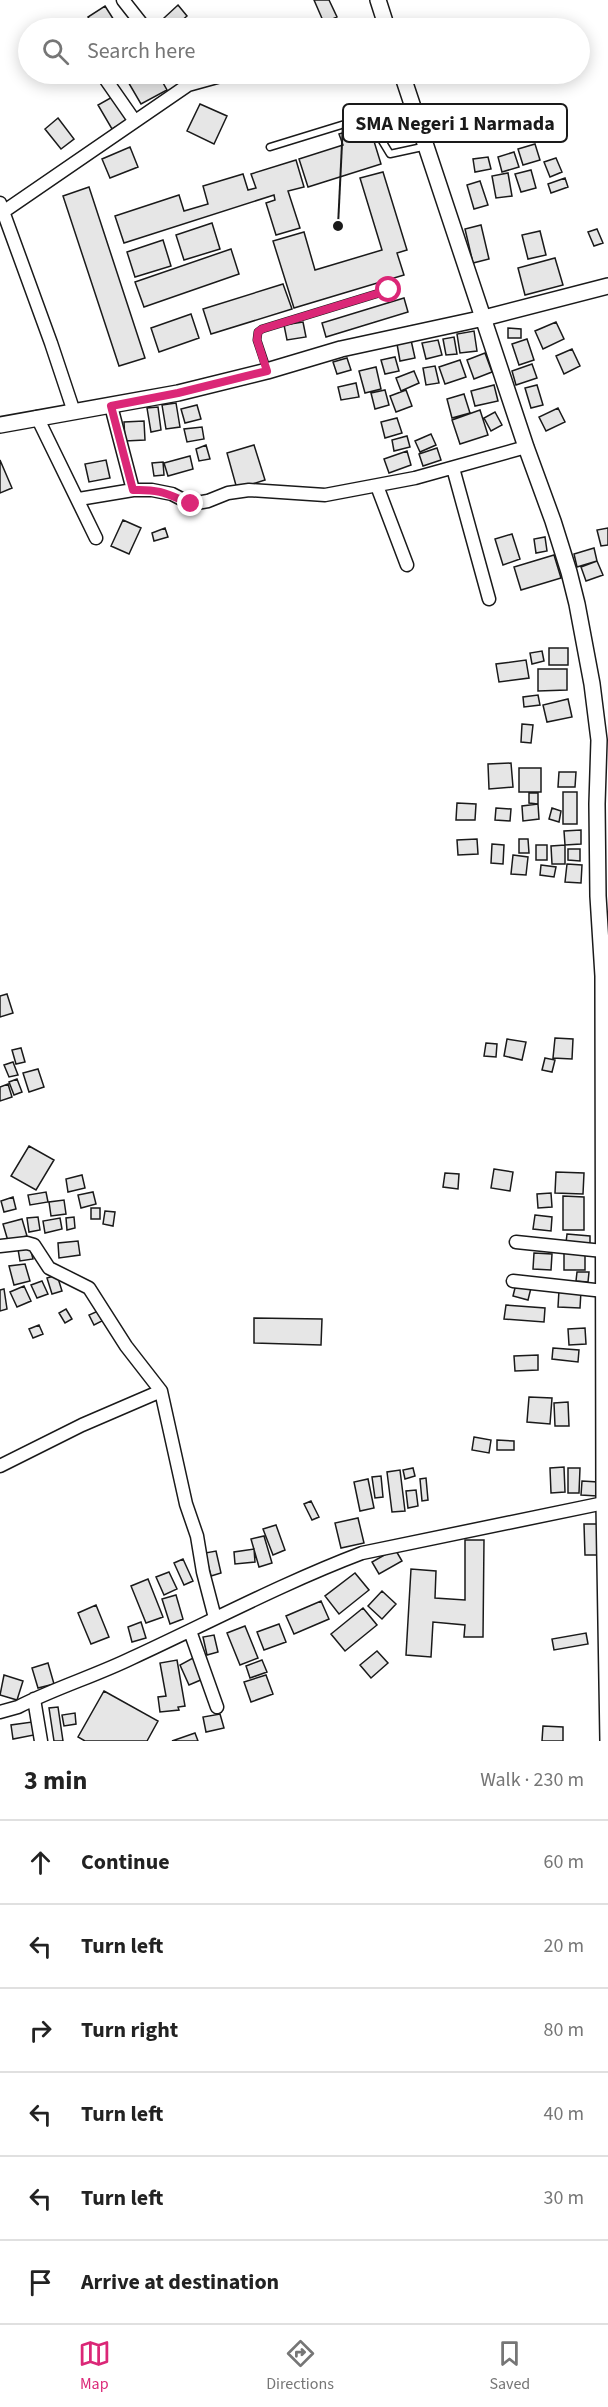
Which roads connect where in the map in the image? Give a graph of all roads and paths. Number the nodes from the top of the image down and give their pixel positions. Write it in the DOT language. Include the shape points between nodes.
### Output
graph roads {
  1 [pos="123,0"];
  2 [pos="378,0"];
  3 [pos="137,18"];
  4 [pos="384,18"];
  5 [pos="109,84"];
  6 [pos="195,84"];
  7 [pos="406,84"];
  8 [pos="188,86"];
  9 [pos="134,120"];
  10 [pos="428,146"];
  11 [pos="270,147"];
  12 [pos="2,209"];
  13 [pos="608,286"];
  14 [pos="389,290"];
  15 [pos="481,309"];
  16 [pos="265,367"];
  17 [pos="72,406"];
  18 [pos="111,406"];
  19 [pos="37,417"];
  20 [pos="0,425"];
  21 [pos="526,447"];
  22 [pos="453,468"];
  23 [pos="377,486"];
  24 [pos="133,490"];
  25 [pos="78,499"];
  26 [pos="96,538"];
  27 [pos="407,565"];
  28 [pos="489,599"];
  29 [pos="605,976"];
  30 [pos="606,1225"];
  31 [pos="516,1242"];
  32 [pos="0,1246"];
  33 [pos="603,1251"];
  34 [pos="513,1281"];
  35 [pos="604,1291"];
  36 [pos="606,1325"];
  37 [pos="161,1391"];
  38 [pos="0,1466"];
  39 [pos="605,1514"];
  40 [pos="215,1617"];
  41 [pos="190,1631"];
  42 [pos="607,1635"];
  43 [pos="34,1699"];
  44 [pos="217,1707"];
  45 [pos="0,1712"];
  46 [pos="41,1741"];
  47 [pos="608,1741"];
  1 -- 3 [label="street"];
  2 -- 4 [label="street"];
  5 -- 9 [label="street"];
  6 -- 8 [label="street"];
  7 -- 10 [label="street"];
  8 -- 9 [label="street"];
  9 -- 12 [label="street"];
  10 -- 11 [label="lane" via="390,154 370,121 361,119"];
  10 -- 15 [label="street"];
  12 -- 17 [label="street"];
  13 -- 15 [label="street"];
  14 -- 16 [label="lane" via="262,329 257,336"];
  15 -- 16 [label="street"];
  15 -- 21 [label="street"];
  16 -- 18 [label="street" via="178,393"];
  17 -- 18 [label="street"];
  17 -- 19 [label="street"];
  18 -- 24 [label="street"];
  19 -- 20 [label="street"];
  19 -- 25 [label="street"];
  21 -- 22 [label="street"];
  21 -- 29 [label="street" via="577,604 592,684 599,740 597,850"];
  22 -- 23 [label="street"];
  22 -- 28 [label="street"];
  23 -- 24 [label="street" via="325,495 249,490 191,504 172,494"];
  23 -- 27 [label="street"];
  24 -- 25 [label="street"];
  25 -- 26 [label="street"];
  29 -- 30 [label="street"];
  30 -- 33 [label="street"];
  31 -- 33 [label="street"];
  32 -- 37 [label="street" via="34,1245 49,1268 89,1288"];
  33 -- 35 [label="street"];
  34 -- 35 [label="street"];
  35 -- 36 [label="street"];
  36 -- 39 [label="street"];
  37 -- 38 [label="street"];
  37 -- 40 [label="street"];
  39 -- 40 [label="street" via="362,1553"];
  39 -- 42 [label="street"];
  40 -- 41 [label="street"];
  41 -- 43 [label="street"];
  41 -- 44 [label="street"];
  42 -- 47 [label="street"];
  43 -- 45 [label="street"];
  43 -- 46 [label="street"];
}
